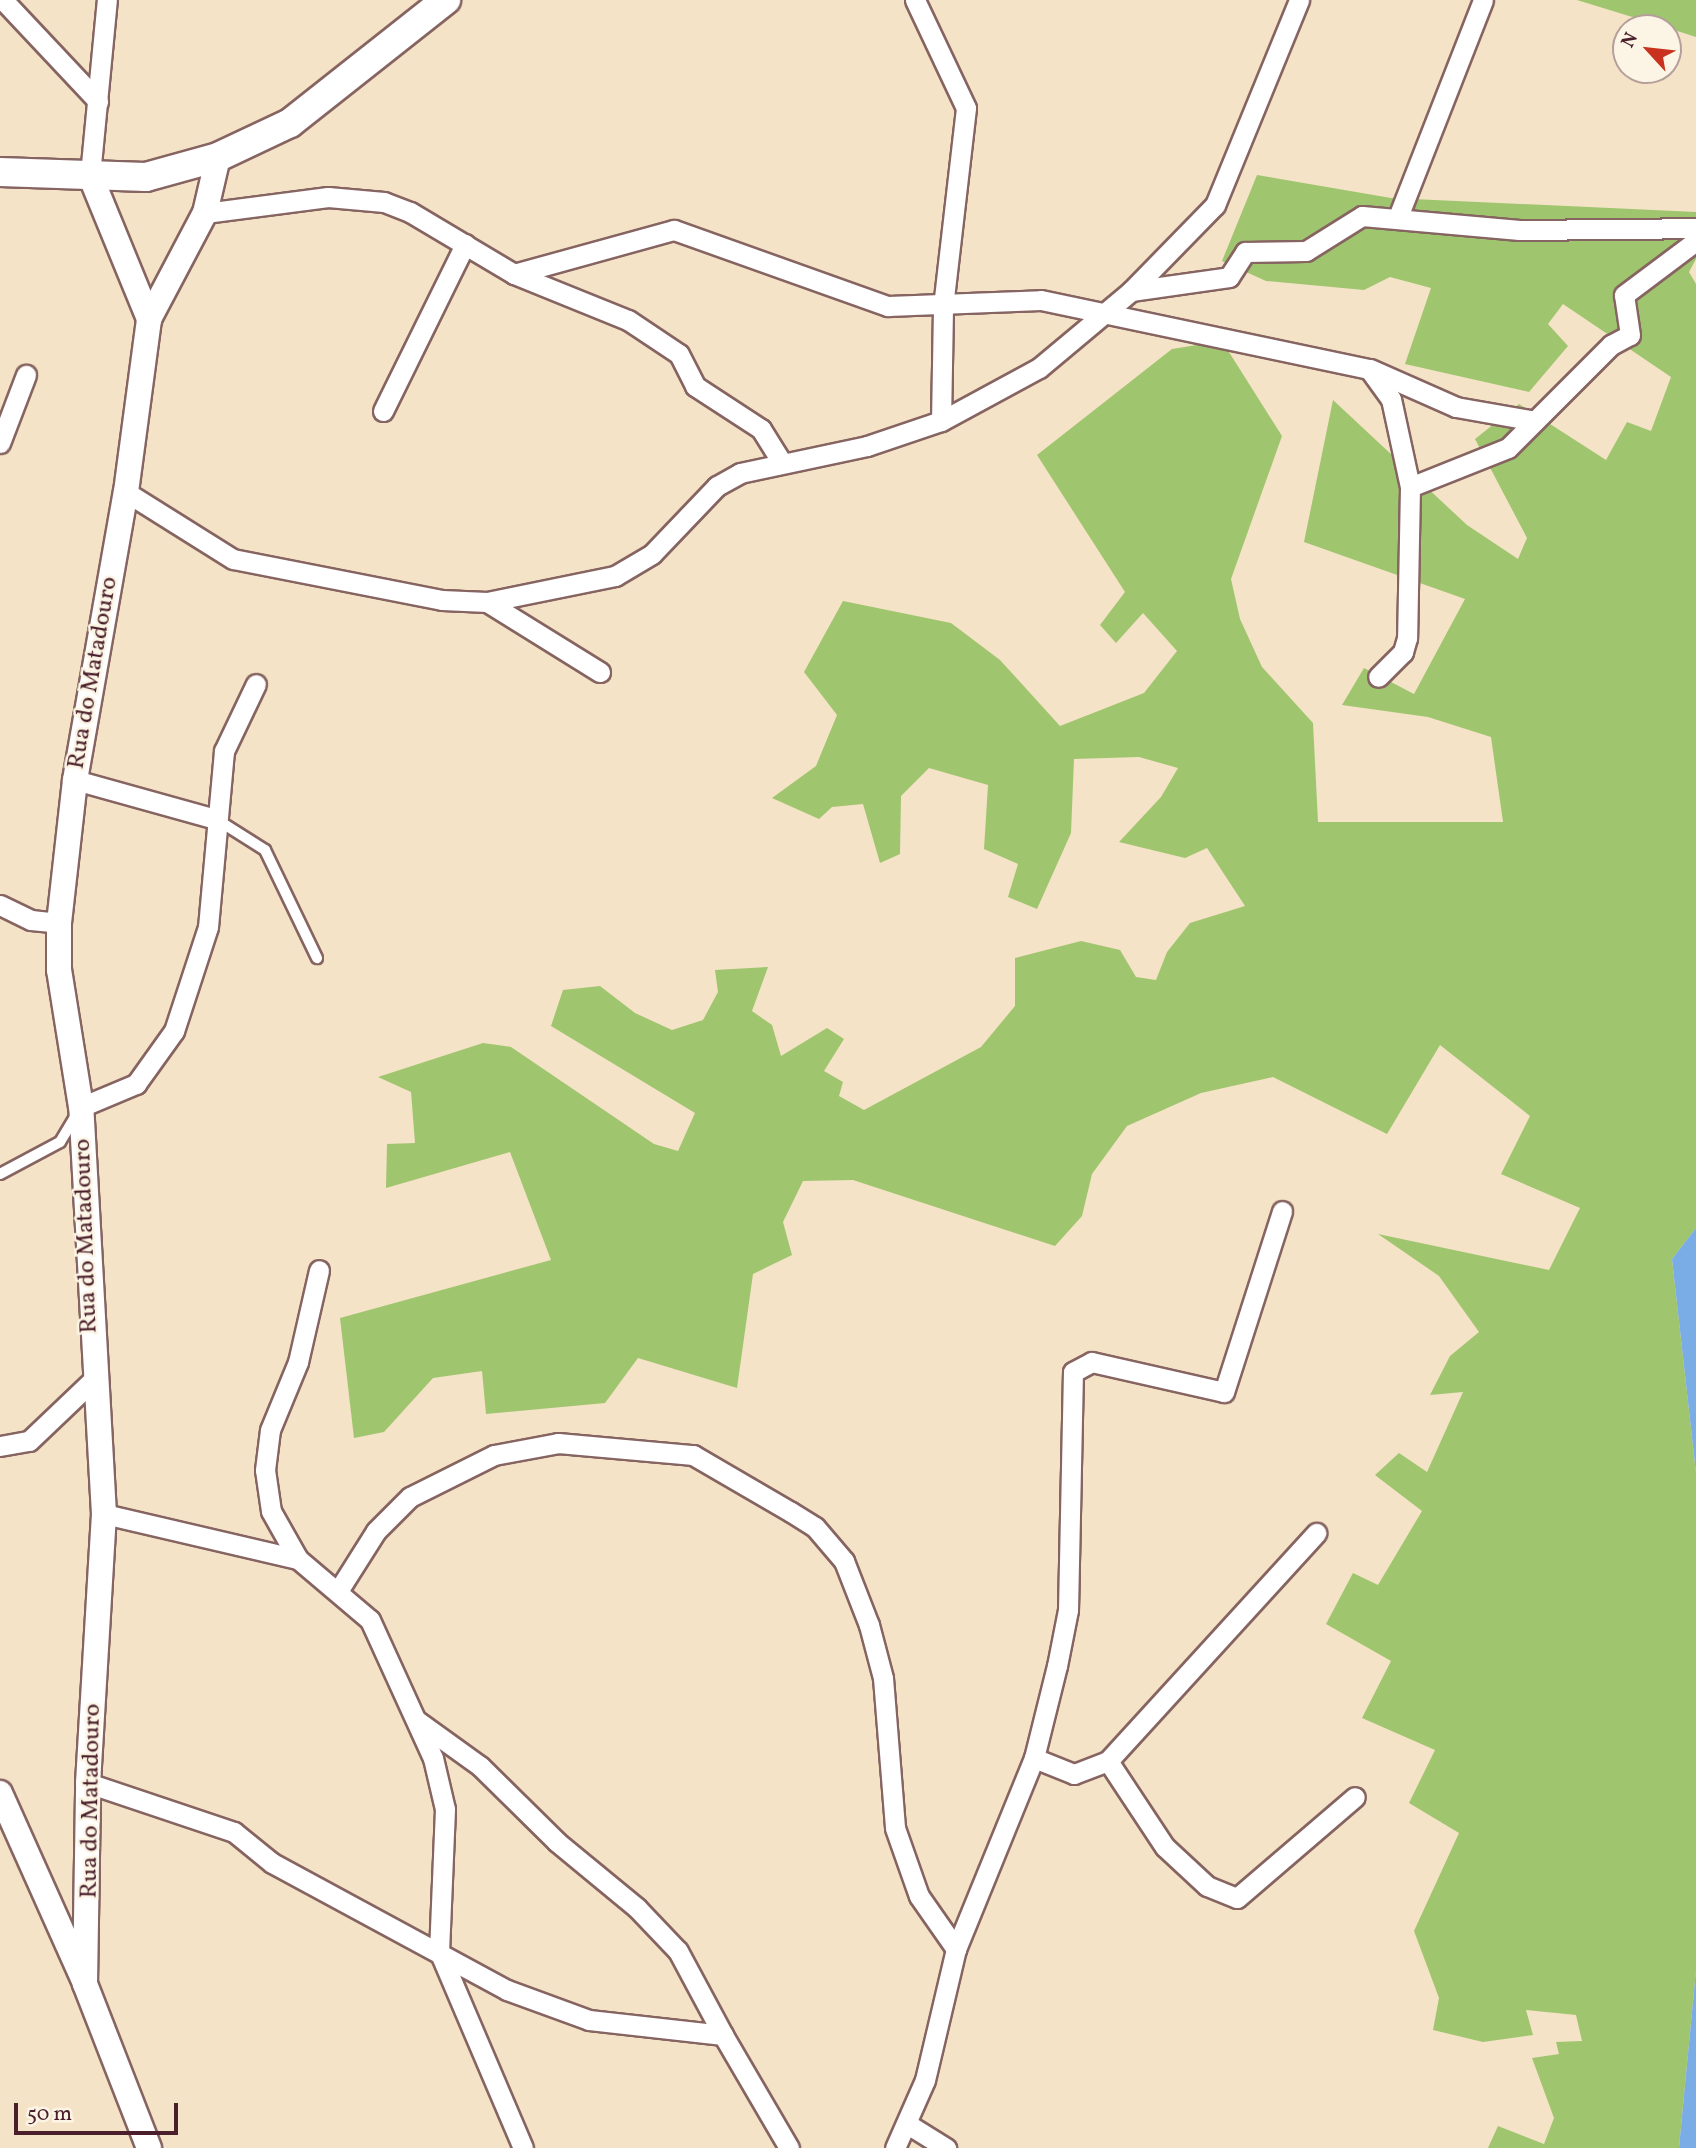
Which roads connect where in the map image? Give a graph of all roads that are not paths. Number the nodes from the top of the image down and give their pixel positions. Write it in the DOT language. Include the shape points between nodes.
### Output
graph roads {
  1 [pos="3,0"];
  2 [pos="107,0"];
  3 [pos="446,0"];
  4 [pos="915,0"];
  5 [pos="1299,0"];
  6 [pos="1483,0"];
  7 [pos="98,101"];
  8 [pos="218,158"];
  9 [pos="0,172"];
  10 [pos="90,175"];
  11 [pos="205,213"];
  12 [pos="1398,217"];
  13 [pos="1696,228"];
  14 [pos="1696,241"];
  15 [pos="465,244"];
  16 [pos="514,275"];
  17 [pos="1131,291"];
  18 [pos="943,308"];
  19 [pos="1107,313"];
  20 [pos="149,319"];
  21 [pos="1368,369"];
  22 [pos="26,375"];
  23 [pos="383,411"];
  24 [pos="941,421"];
  25 [pos="1535,421"];
  26 [pos="0,443"];
  27 [pos="782,463"];
  28 [pos="1410,487"];
  29 [pos="126,492"];
  30 [pos="487,602"];
  31 [pos="600,672"];
  32 [pos="1378,677"];
  33 [pos="256,684"];
  34 [pos="75,780"];
  35 [pos="216,819"];
  36 [pos="0,905"];
  37 [pos="59,923"];
  38 [pos="317,958"];
  39 [pos="81,1107"];
  40 [pos="0,1174"];
  41 [pos="1282,1211"];
  42 [pos="319,1270"];
  43 [pos="92,1381"];
  44 [pos="0,1446"];
  45 [pos="104,1514"];
  46 [pos="1316,1533"];
  47 [pos="298,1559"];
  48 [pos="340,1588"];
  49 [pos="415,1720"];
  50 [pos="1034,1758"];
  51 [pos="1108,1761"];
  52 [pos="88,1783"];
  53 [pos="0,1793"];
  54 [pos="1355,1797"];
  55 [pos="956,1949"];
  56 [pos="439,1951"];
  57 [pos="85,1984"];
  58 [pos="723,2035"];
  59 [pos="909,2125"];
  60 [pos="149,2148"];
  61 [pos="523,2148"];
  62 [pos="789,2148"];
  63 [pos="895,2148"];
  64 [pos="946,2148"];
  1 -- 7 [label="street"];
  2 -- 7 [label="street"];
  3 -- 8 [label="main road" via="290,123"];
  4 -- 18 [label="street" via="966,108"];
  5 -- 17 [label="street" via="1230,180 1215,205"];
  6 -- 12 [label="street"];
  7 -- 10 [label="street"];
  8 -- 10 [label="main road" via="146,177"];
  8 -- 11 [label="street"];
  9 -- 10 [label="main road"];
  10 -- 20 [label="street"];
  11 -- 15 [label="street" via="328,197 384,202"];
  11 -- 20 [label="street"];
  12 -- 13 [label="street" via="1519,230"];
  12 -- 17 [label="street" via="1354,218 1306,251 1245,252 1229,277"];
  14 -- 25 [label="street" via="1624,295 1630,335 1611,345"];
  15 -- 16 [label="street"];
  15 -- 23 [label="street" via="415,334"];
  16 -- 18 [label="street" via="674,230 826,289 888,306"];
  16 -- 27 [label="street" via="628,320 679,354 695,386 761,429"];
  17 -- 19 [label="street"];
  18 -- 19 [label="street" via="1041,300"];
  18 -- 24 [label="street"];
  19 -- 21 [label="street"];
  19 -- 24 [label="street" via="1039,369"];
  20 -- 29 [label="street, Rua do Matadouro"];
  21 -- 25 [label="street" via="1456,407"];
  21 -- 28 [label="street" via="1391,399"];
  22 -- 26 [label="street"];
  24 -- 27 [label="street" via="856,449"];
  25 -- 28 [label="street" via="1508,448"];
  27 -- 30 [label="street" via="717,486 652,554 615,576"];
  28 -- 32 [label="street" via="1407,638 1403,652"];
  29 -- 30 [label="street" via="233,559 442,600"];
  29 -- 34 [label="street, Rua do Matadouro"];
  30 -- 31 [label="street"];
  33 -- 35 [label="street" via="223,751 225,783"];
  34 -- 35 [label="street"];
  34 -- 37 [label="street, Rua do Matadouro"];
  35 -- 38 [label="lane" via="265,850"];
  35 -- 39 [label="street" via="208,927 174,1031 136,1084"];
  36 -- 37 [label="street" via="31,920"];
  37 -- 39 [label="street, Rua do Matadouro" via="59,970"];
  39 -- 40 [label="lane" via="60,1142"];
  39 -- 43 [label="street, Rua do Matadouro"];
  41 -- 50 [label="street" via="1224,1392 1092,1362 1073,1372 1068,1610"];
  42 -- 47 [label="street" via="298,1362 270,1430 265,1470 271,1511"];
  43 -- 44 [label="street" via="29,1441"];
  43 -- 45 [label="street, Rua do Matadouro"];
  45 -- 47 [label="street"];
  45 -- 52 [label="street, Rua do Matadouro"];
  46 -- 51 [label="street"];
  47 -- 48 [label="street"];
  48 -- 49 [label="street" via="370,1620"];
  48 -- 55 [label="street" via="376,1531 410,1497 494,1455 558,1443 693,1455 792,1512 816,1527 844,1561 869,1625 883,1678 895,1828 919,1896"];
  49 -- 56 [label="street" via="445,1809"];
  49 -- 58 [label="street" via="480,1766 557,1842 637,1908 678,1951"];
  50 -- 51 [label="street" via="1074,1773"];
  50 -- 55 [label="street"];
  51 -- 54 [label="street" via="1165,1847 1207,1886 1237,1898"];
  52 -- 56 [label="street" via="216,1823 272,1863"];
  52 -- 57 [label="street, Rua do Matadouro"];
  53 -- 57 [label="street"];
  55 -- 59 [label="street"];
  56 -- 58 [label="street" via="507,1990 589,2020"];
  56 -- 61 [label="street"];
  57 -- 60 [label="street, Rua do Matadouro"];
  58 -- 62 [label="street"];
  59 -- 63 [label="street"];
  59 -- 64 [label="street"];
}
